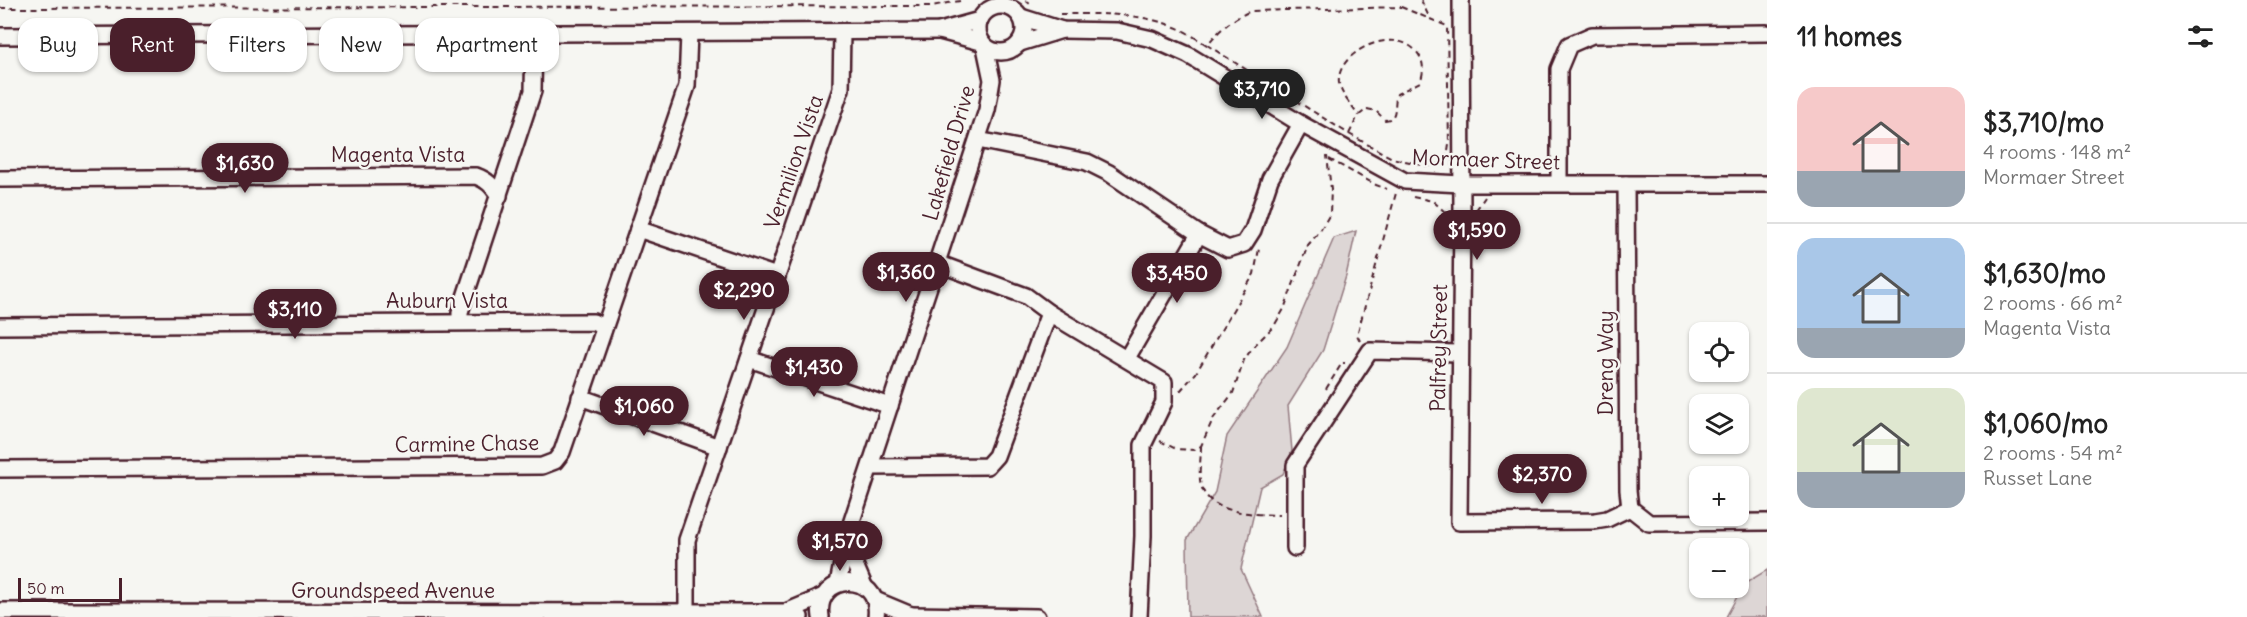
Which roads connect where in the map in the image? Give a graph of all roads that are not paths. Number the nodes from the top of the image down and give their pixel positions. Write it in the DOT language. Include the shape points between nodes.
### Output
graph roads {
  1 [pos="1461,0"];
  2 [pos="993,4"];
  3 [pos="1017,10"];
  4 [pos="980,20"];
  5 [pos="1062,30"];
  6 [pos="940,31"];
  7 [pos="842,32"];
  8 [pos="559,33"];
  9 [pos="689,33"];
  10 [pos="1767,33"];
  11 [pos="415,34"];
  12 [pos="0,36"];
  13 [pos="983,45"];
  14 [pos="1015,47"];
  15 [pos="533,72"];
  16 [pos="992,80"];
  17 [pos="1301,124"];
  18 [pos="978,140"];
  19 [pos="0,178"];
  20 [pos="1559,183"];
  21 [pos="1461,184"];
  22 [pos="1626,184"];
  23 [pos="1767,184"];
  24 [pos="498,196"];
  25 [pos="638,229"];
  26 [pos="1199,234"];
  27 [pos="937,263"];
  28 [pos="777,276"];
  29 [pos="1049,313"];
  30 [pos="460,322"];
  31 [pos="0,326"];
  32 [pos="603,331"];
  33 [pos="1459,353"];
  34 [pos="1127,358"];
  35 [pos="749,359"];
  36 [pos="580,397"];
  37 [pos="890,406"];
  38 [pos="719,447"];
  39 [pos="871,468"];
  40 [pos="0,469"];
  41 [pos="1630,507"];
  42 [pos="1767,522"];
  43 [pos="847,539"];
  44 [pos="1295,548"];
  45 [pos="838,584"];
  46 [pos="864,586"];
  47 [pos="824,596"];
  48 [pos="876,600"];
  49 [pos="0,611"];
  50 [pos="687,612"];
  51 [pos="28,614"];
  52 [pos="384,614"];
  53 [pos="444,615"];
  54 [pos="597,615"];
  55 [pos="636,615"];
  56 [pos="793,615"];
  57 [pos="909,616"];
  58 [pos="821,617"];
  59 [pos="876,617"];
  60 [pos="1037,617"];
  61 [pos="1139,617"];
  1 -- 21 [label="street, Palfrey Street"];
  2 -- 3 [label="street"];
  2 -- 4 [label="street"];
  3 -- 5 [label="street, Mormaer Street"];
  3 -- 14 [label="street" via="1024,30"];
  4 -- 6 [label="street"];
  4 -- 13 [label="street" via="977,30"];
  5 -- 14 [label="street, Mormaer Street"];
  5 -- 17 [label="street, Mormaer Street" via="1117,31 1152,39 1188,55"];
  6 -- 7 [label="street"];
  6 -- 13 [label="street"];
  7 -- 9 [label="street"];
  7 -- 28 [label="street, Vermilion Vista" via="841,89"];
  8 -- 9 [label="street"];
  9 -- 25 [label="street, Carmine Chase" via="687,86"];
  10 -- 20 [label="street" via="1592,35 1569,45 1559,69"];
  11 -- 12 [label="street"];
  13 -- 14 [label="street" via="996,53"];
  13 -- 16 [label="street, Lakefield Drive"];
  14 -- 16 [label="street, Lakefield Drive"];
  15 -- 24 [label="street" via="533,91"];
  16 -- 18 [label="street, Lakefield Drive"];
  17 -- 21 [label="street, Mormaer Street" via="1405,181"];
  17 -- 26 [label="street" via="1270,179 1253,230 1244,244 1228,249"];
  18 -- 26 [label="street" via="1087,162"];
  18 -- 27 [label="street, Lakefield Drive"];
  19 -- 24 [label="street, Magenta Vista" via="476,176 493,185"];
  20 -- 21 [label="street, Mormaer Street"];
  20 -- 22 [label="street, Mormaer Street"];
  21 -- 33 [label="street, Palfrey Street"];
  22 -- 23 [label="street, Mormaer Street"];
  22 -- 41 [label="street, Dreng Way"];
  24 -- 30 [label="street"];
  25 -- 28 [label="street"];
  25 -- 32 [label="street, Carmine Chase"];
  26 -- 34 [label="street"];
  27 -- 29 [label="street" via="1026,296"];
  27 -- 37 [label="street, Lakefield Drive"];
  28 -- 35 [label="street, Vermilion Vista"];
  29 -- 34 [label="street"];
  29 -- 39 [label="street" via="996,456 987,466"];
  30 -- 31 [label="street, Auburn Vista"];
  30 -- 32 [label="street, Auburn Vista" via="593,322"];
  32 -- 36 [label="street, Carmine Chase"];
  33 -- 41 [label="street, Palfrey Street" via="1459,522 1595,521"];
  33 -- 44 [label="street" via="1370,351 1295,465"];
  34 -- 61 [label="street" via="1164,381 1164,402 1143,445"];
  35 -- 37 [label="street"];
  35 -- 38 [label="street, Vermilion Vista"];
  36 -- 38 [label="street"];
  36 -- 40 [label="street, Carmine Chase" via="562,452 555,461 542,466"];
  37 -- 39 [label="street, Lakefield Drive"];
  38 -- 50 [label="street, Vermilion Vista" via="687,540"];
  39 -- 43 [label="street, Lakefield Drive"];
  41 -- 42 [label="street" via="1649,523"];
  43 -- 45 [label="street, Lakefield Drive"];
  43 -- 46 [label="street"];
  45 -- 46 [label="street"];
  45 -- 47 [label="street, Groundspeed Avenue"];
  46 -- 48 [label="street"];
  47 -- 56 [label="street, Groundspeed Avenue"];
  47 -- 58 [label="street"];
  48 -- 57 [label="street"];
  48 -- 59 [label="street"];
  49 -- 51 [label="street, Groundspeed Avenue"];
  50 -- 55 [label="street, Groundspeed Avenue"];
  50 -- 56 [label="street, Groundspeed Avenue"];
  51 -- 52 [label="street, Groundspeed Avenue"];
  52 -- 53 [label="street, Groundspeed Avenue"];
  53 -- 54 [label="street, Groundspeed Avenue"];
  54 -- 55 [label="street, Groundspeed Avenue"];
  57 -- 60 [label="street"];
}
